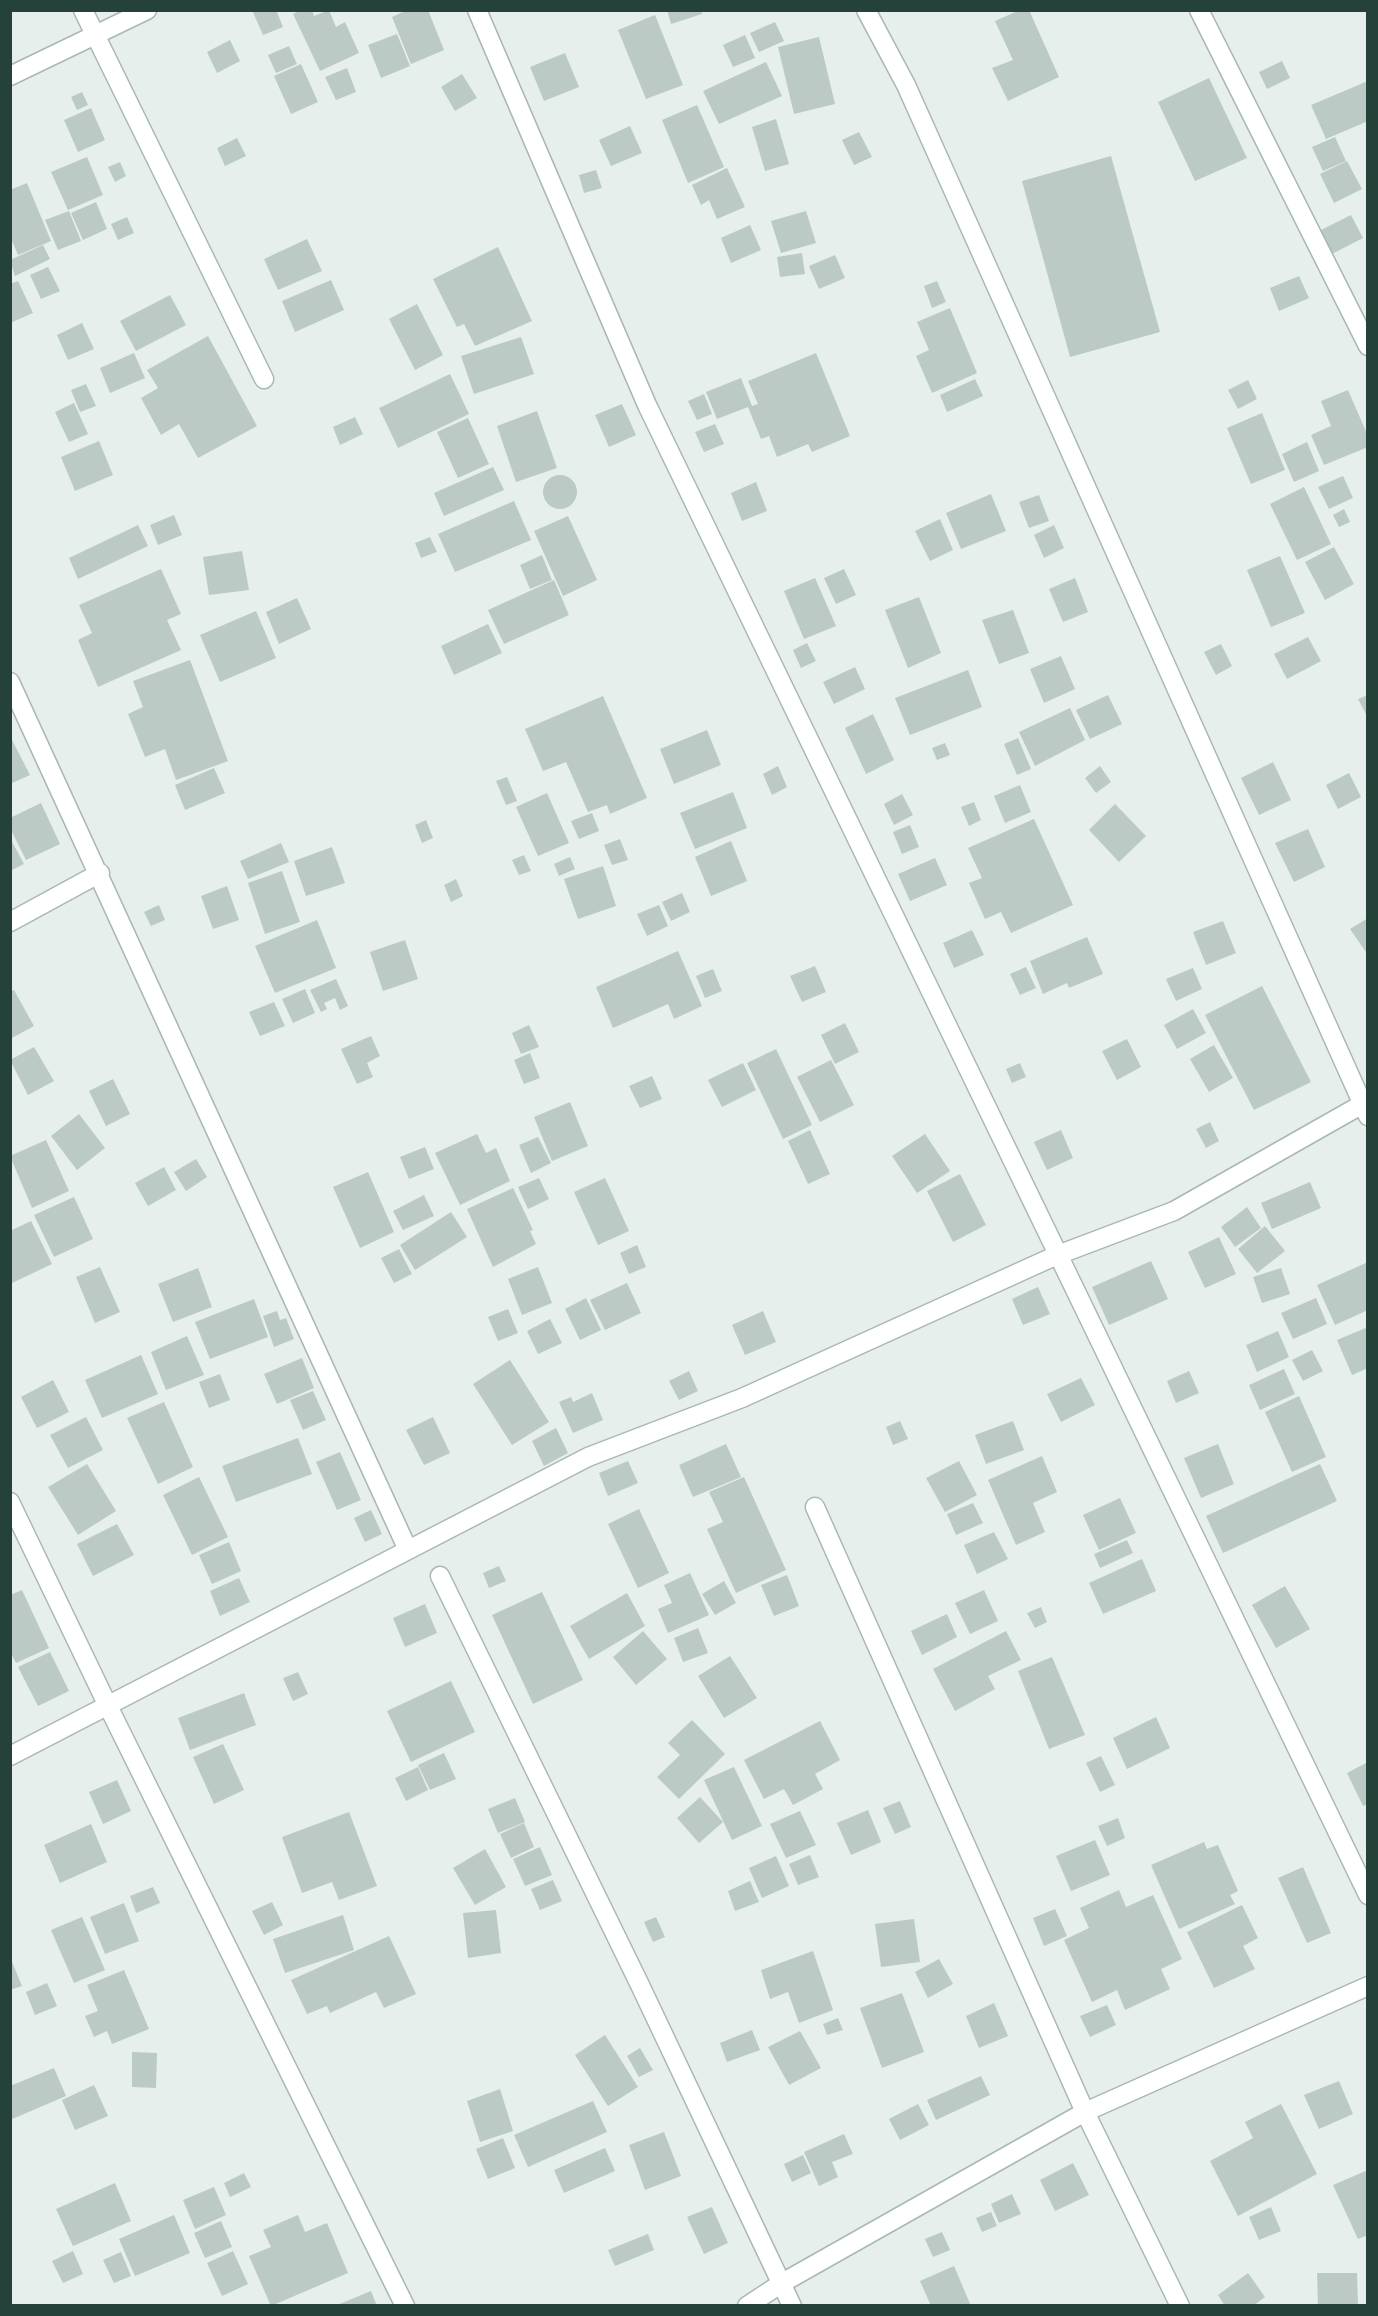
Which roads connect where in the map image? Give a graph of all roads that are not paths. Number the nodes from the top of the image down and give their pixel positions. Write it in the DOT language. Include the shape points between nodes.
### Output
graph roads {
  1 [pos="83,10"];
  2 [pos="147,10"];
  3 [pos="477,10"];
  4 [pos="866,10"];
  5 [pos="1199,10"];
  6 [pos="97,34"];
  7 [pos="10,76"];
  8 [pos="1368,346"];
  9 [pos="264,379"];
  10 [pos="10,682"];
  11 [pos="100,873"];
  12 [pos="10,922"];
  13 [pos="1368,1101"];
  14 [pos="1368,1116"];
  15 [pos="10,1502"];
  16 [pos="815,1507"];
  17 [pos="408,1550"];
  18 [pos="440,1576"];
  19 [pos="108,1706"];
  20 [pos="10,1756"];
  21 [pos="1368,1895"];
  22 [pos="1368,1986"];
  23 [pos="1085,2112"];
  24 [pos="782,2283"];
  25 [pos="405,2306"];
  26 [pos="747,2306"];
  27 [pos="792,2306"];
  28 [pos="1180,2306"];
  1 -- 6 [label="street"];
  2 -- 6 [label="street"];
  3 -- 21 [label="street" via="647,405"];
  4 -- 14 [label="street" via="906,85"];
  5 -- 8 [label="street"];
  6 -- 7 [label="street"];
  6 -- 9 [label="street"];
  10 -- 11 [label="street"];
  11 -- 12 [label="street"];
  11 -- 17 [label="street"];
  13 -- 17 [label="street" via="1174,1211 1055,1256 742,1398 588,1457"];
  15 -- 19 [label="street"];
  16 -- 23 [label="street"];
  17 -- 19 [label="street"];
  18 -- 24 [label="street"];
  19 -- 20 [label="street"];
  19 -- 25 [label="street"];
  22 -- 23 [label="street"];
  23 -- 24 [label="street"];
  23 -- 28 [label="street"];
  24 -- 26 [label="street"];
  24 -- 27 [label="street"];
}
